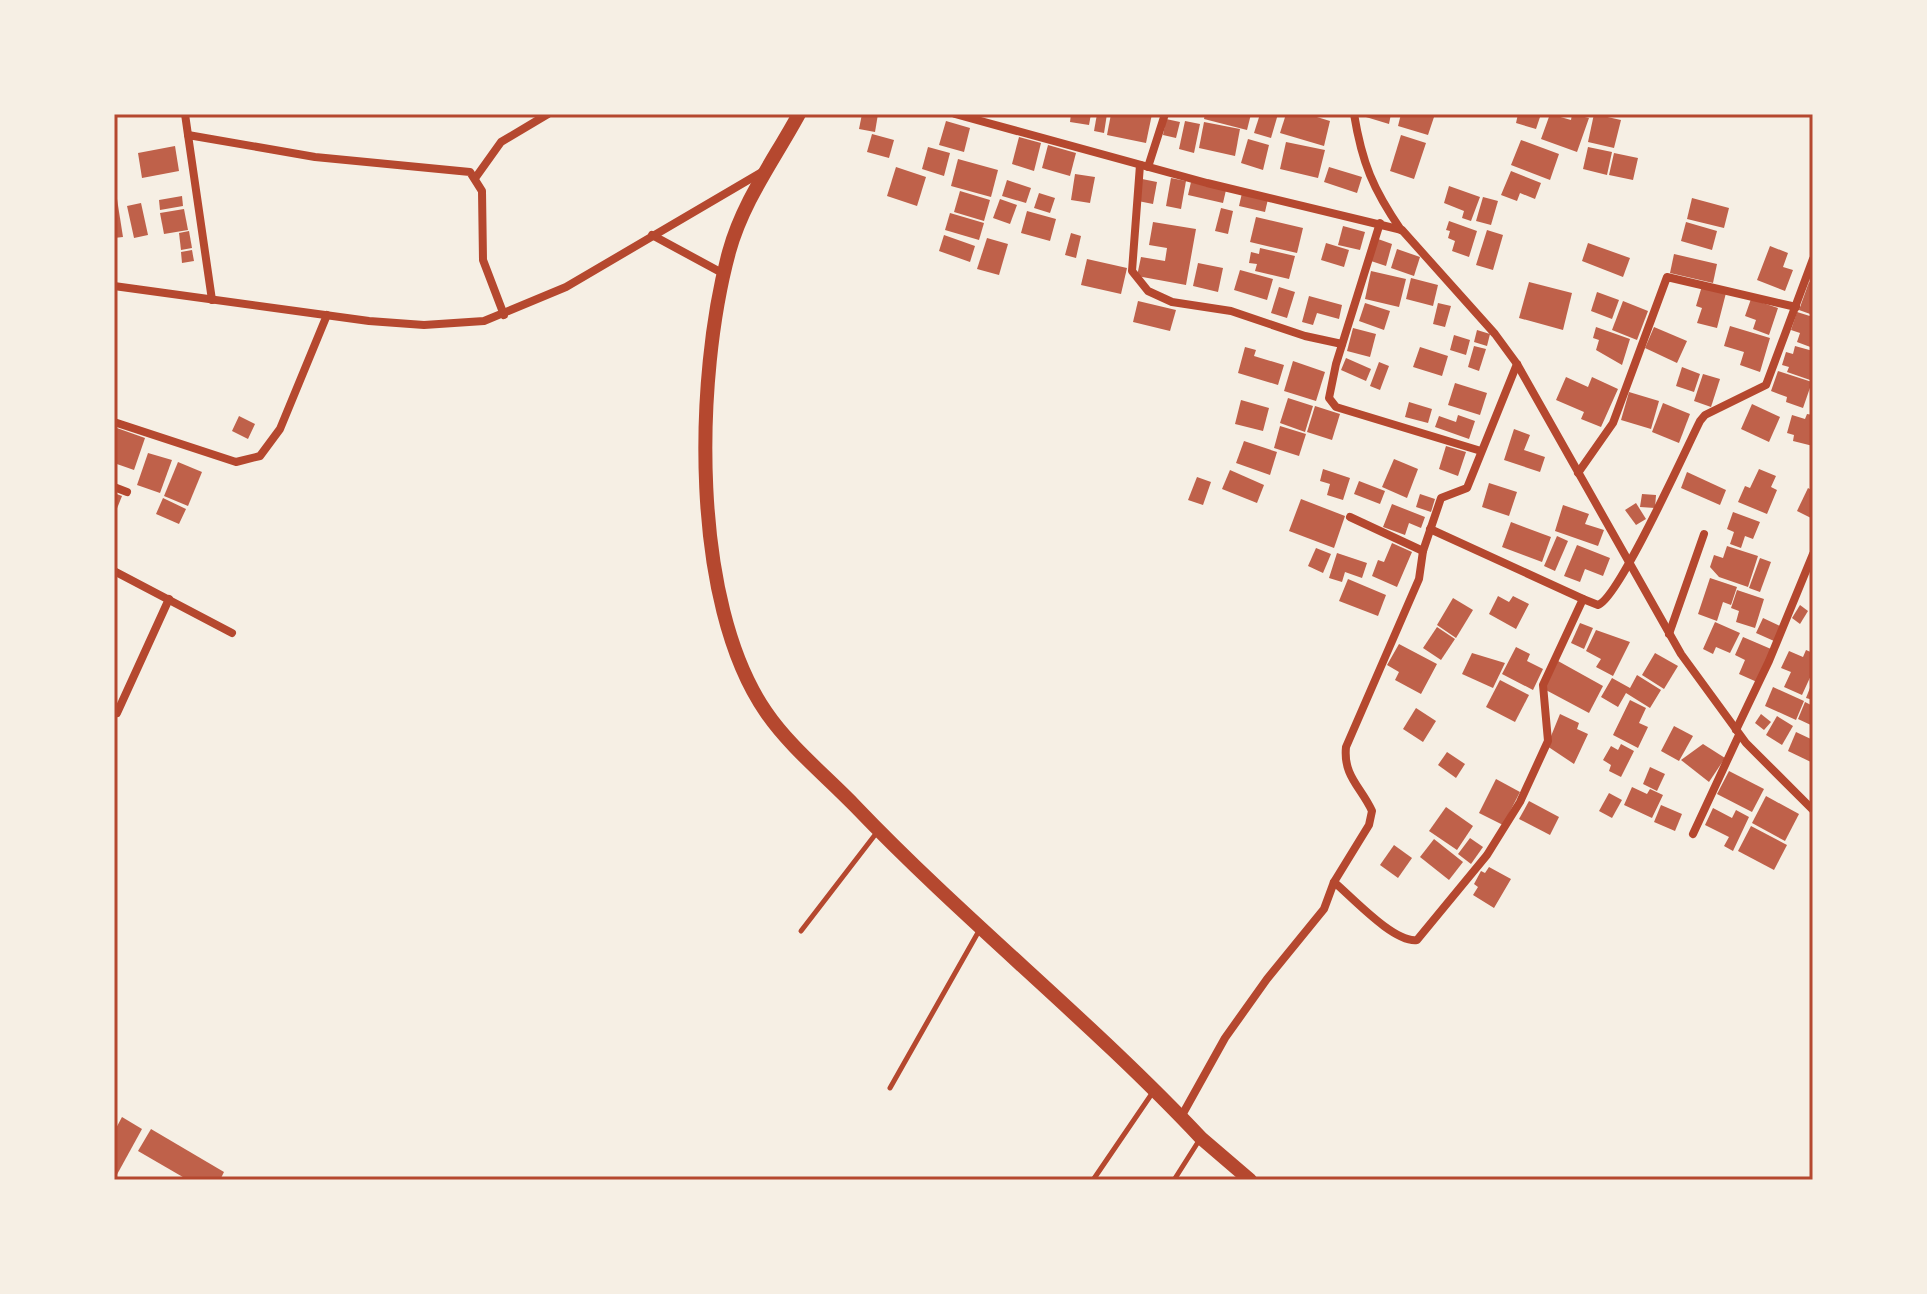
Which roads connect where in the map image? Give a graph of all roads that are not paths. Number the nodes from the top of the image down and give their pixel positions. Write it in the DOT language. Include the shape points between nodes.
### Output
graph roads {
  1 [pos="185,114"];
  2 [pos="548,114"];
  3 [pos="799,114"];
  4 [pos="955,114"];
  5 [pos="1165,114"];
  6 [pos="1354,114"];
  7 [pos="188,135"];
  8 [pos="1144,166"];
  9 [pos="766,169"];
  10 [pos="476,177"];
  11 [pos="1380,223"];
  12 [pos="1402,230"];
  13 [pos="652,235"];
  14 [pos="1813,259"];
  15 [pos="725,274"];
  16 [pos="114,286"];
  17 [pos="212,300"];
  18 [pos="1796,307"];
  19 [pos="327,315"];
  20 [pos="504,315"];
  21 [pos="1342,344"];
  22 [pos="1517,364"];
  23 [pos="114,422"];
  24 [pos="1481,451"];
  25 [pos="1578,473"];
  26 [pos="114,487"];
  27 [pos="127,492"];
  28 [pos="1350,517"];
  29 [pos="1430,529"];
  30 [pos="1704,534"];
  31 [pos="1423,551"];
  32 [pos="1813,554"];
  33 [pos="1629,563"];
  34 [pos="114,571"];
  35 [pos="169,599"];
  36 [pos="1583,599"];
  37 [pos="232,633"];
  38 [pos="1669,634"];
  39 [pos="117,713"];
  40 [pos="1738,732"];
  41 [pos="1813,810"];
  42 [pos="878,830"];
  43 [pos="1693,834"];
  44 [pos="1334,882"];
  45 [pos="980,928"];
  46 [pos="801,931"];
  47 [pos="890,1088"];
  48 [pos="1153,1091"];
  49 [pos="1181,1117"];
  50 [pos="1201,1138"];
  51 [pos="1093,1180"];
  52 [pos="1174,1180"];
  53 [pos="1250,1180"];
  1 -- 7 [label="street"];
  2 -- 10 [label="street" via="501,142"];
  3 -- 9 [label="main road"];
  4 -- 8 [label="street"];
  5 -- 8 [label="street"];
  6 -- 12 [label="street" via="1371,184"];
  7 -- 10 [label="street" via="315,157 456,168"];
  7 -- 17 [label="street"];
  8 -- 11 [label="street"];
  8 -- 21 [label="street" via="1132,271 1148,291 1172,302 1231,311"];
  9 -- 13 [label="street"];
  9 -- 15 [label="main road" via="739,222"];
  10 -- 20 [label="street" via="482,191 483,260"];
  11 -- 12 [label="street"];
  11 -- 21 [label="street"];
  12 -- 22 [label="street"];
  13 -- 15 [label="street"];
  13 -- 20 [label="street" via="566,287"];
  14 -- 18 [label="street"];
  15 -- 42 [label="main road" via="708,356 708,520 726,624 741,669 767,714"];
  16 -- 17 [label="street"];
  17 -- 19 [label="street"];
  18 -- 25 [label="street" via="1667,277 1613,423"];
  18 -- 33 [label="street" via="1766,385 1700,421"];
  19 -- 20 [label="street" via="424,325"];
  19 -- 23 [label="street" via="280,429 260,456 236,462"];
  21 -- 24 [label="street" via="1329,398 1336,407"];
  22 -- 24 [label="street"];
  22 -- 25 [label="street"];
  24 -- 29 [label="street" via="1467,488 1441,498"];
  25 -- 33 [label="street"];
  26 -- 27 [label="street"];
  28 -- 31 [label="street"];
  29 -- 31 [label="street"];
  29 -- 36 [label="street"];
  30 -- 38 [label="street"];
  31 -- 44 [label="street" via="1419,579 1346,747 1344,762 1372,816"];
  32 -- 40 [label="street"];
  33 -- 36 [label="street" via="1606,601 1598,605"];
  33 -- 38 [label="street"];
  34 -- 35 [label="street"];
  35 -- 37 [label="street"];
  35 -- 39 [label="street"];
  36 -- 44 [label="street" via="1543,685 1548,741 1520,802 1487,855 1417,940 1393,934"];
  38 -- 40 [label="street"];
  40 -- 41 [label="street"];
  40 -- 43 [label="street"];
  42 -- 45 [label="main road"];
  42 -- 46 [label="lane"];
  44 -- 49 [label="street" via="1324,909 1225,1038"];
  45 -- 47 [label="lane"];
  45 -- 48 [label="main road"];
  48 -- 49 [label="main road"];
  48 -- 51 [label="lane"];
  49 -- 50 [label="main road"];
  50 -- 52 [label="lane"];
  50 -- 53 [label="main road"];
}
